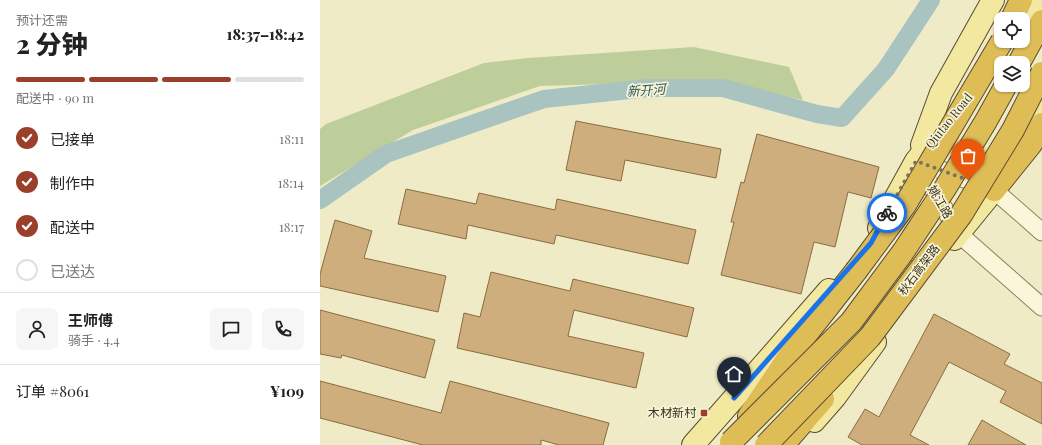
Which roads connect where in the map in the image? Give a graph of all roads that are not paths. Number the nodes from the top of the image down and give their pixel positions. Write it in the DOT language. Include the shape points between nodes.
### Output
graph roads {
  1 [pos="992,0"];
  2 [pos="1021,0"];
  3 [pos="1036,0"];
  4 [pos="1015,12"];
  5 [pos="1029,12"];
  6 [pos="1042,21"];
  7 [pos="998,48"];
  8 [pos="1008,48"];
  9 [pos="1022,56"];
  10 [pos="1042,73"];
  11 [pos="1002,92"];
  12 [pos="1042,101"];
  13 [pos="1042,124"];
  14 [pos="1042,143"];
  15 [pos="916,161"];
  16 [pos="994,190"];
  17 [pos="1042,232"];
  18 [pos="959,234"];
  19 [pos="1042,306"];
  20 [pos="879,336"];
  21 [pos="730,444"];
  22 [pos="693,445"];
  23 [pos="766,445"];
  24 [pos="783,445"];
  25 [pos="794,445"];
  1 -- 15 [label="main road" via="941,93"];
  2 -- 4 [label="highway"];
  3 -- 5 [label="main road"];
  6 -- 9 [label="highway"];
  7 -- 21 [label="highway, bridge" via="905,204 790,355"];
  8 -- 15 [label="main road, Qiutao Road"];
  10 -- 23 [label="highway, 秋石高架路, bridge" via="1012,130 961,215 870,337"];
  11 -- 21 [label="highway, 秋石高架路, bridge" via="944,190 903,252 851,322"];
  12 -- 16 [label="main road"];
  13 -- 16 [label="highway" via="1031,144"];
  14 -- 16 [label="main road" via="1034,158"];
  15 -- 16 [label="street, 姚江路"];
  15 -- 18 [label="street, 姚江路"];
  15 -- 22 [label="main road, Qiutao Road" via="871,243"];
  16 -- 17 [label="street, 姚江路"];
  16 -- 18 [label="main road"];
  18 -- 19 [label="street, 姚江路"];
  18 -- 20 [label="main road" via="921,279"];
  20 -- 24 [label="highway"];
  20 -- 25 [label="main road" via="835,397"];
}
